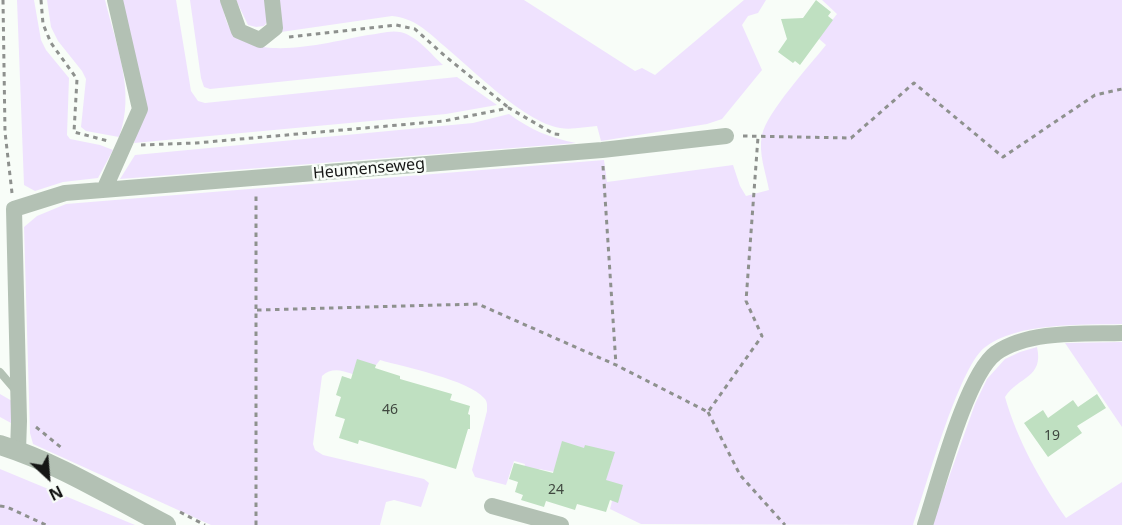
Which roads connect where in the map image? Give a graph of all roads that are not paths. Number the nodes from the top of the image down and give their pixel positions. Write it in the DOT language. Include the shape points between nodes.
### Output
graph roads {
  1 [pos="115,0"];
  2 [pos="228,0"];
  3 [pos="273,0"];
  4 [pos="726,136"];
  5 [pos="104,190"];
  6 [pos="1122,333"];
  7 [pos="0,372"];
  8 [pos="19,394"];
  9 [pos="9,448"];
  10 [pos="492,506"];
  11 [pos="166,525"];
  12 [pos="561,525"];
  13 [pos="925,525"];
  1 -- 5 [label="street" via="140,109"];
  2 -- 3 [label="street" via="239,31 260,40 275,28"];
  4 -- 5 [label="street, Heumenseweg" via="602,150"];
  5 -- 8 [label="street, Heumenseweg" via="65,193 14,209"];
  6 -- 13 [label="street" via="1029,340 997,352 987,361 964,406"];
  7 -- 8 [label="lane"];
  8 -- 9 [label="street"];
  9 -- 11 [label="street"];
  10 -- 12 [label="street"];
}
